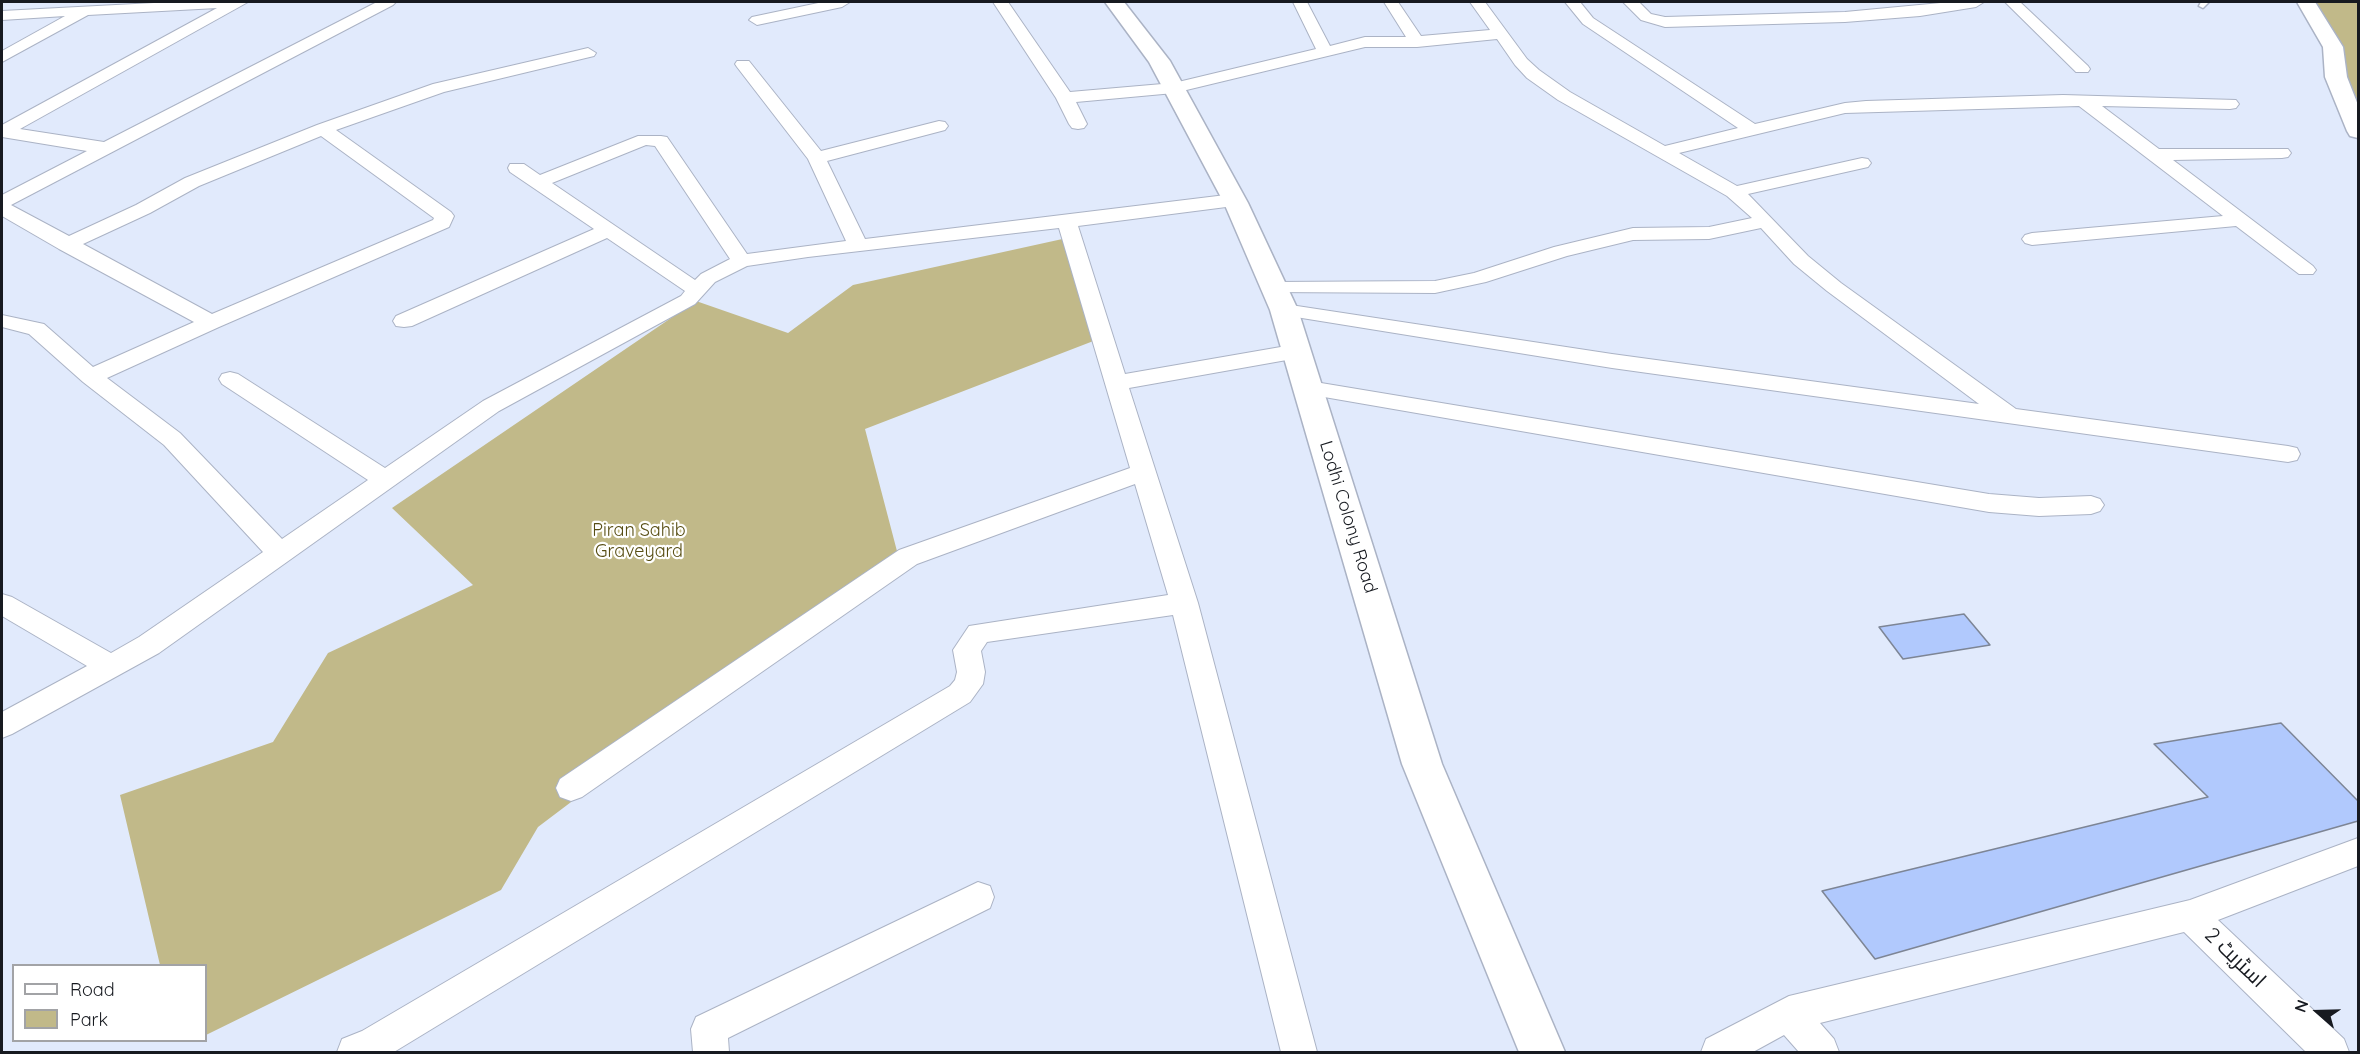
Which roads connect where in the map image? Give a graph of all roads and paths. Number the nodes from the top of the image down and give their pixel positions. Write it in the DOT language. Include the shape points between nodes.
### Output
graph roads {
  1 [pos="239,2"];
  2 [pos="256,2"];
  3 [pos="388,2"];
  4 [pos="842,2"];
  5 [pos="1001,2"];
  6 [pos="1114,2"];
  7 [pos="1300,2"];
  8 [pos="1391,2"];
  9 [pos="1478,2"];
  10 [pos="1572,2"];
  11 [pos="1631,2"];
  12 [pos="1976,2"];
  13 [pos="2012,2"];
  14 [pos="2306,2"];
  15 [pos="173,4"];
  16 [pos="84,8"];
  17 [pos="2,15"];
  18 [pos="757,20"];
  19 [pos="1501,34"];
  20 [pos="1417,42"];
  21 [pos="1325,51"];
  22 [pos="588,54"];
  23 [pos="2,57"];
  24 [pos="743,64"];
  25 [pos="2082,69"];
  26 [pos="1174,88"];
  27 [pos="1065,98"];
  28 [pos="2083,100"];
  29 [pos="2230,104"];
  30 [pos="1078,124"];
  31 [pos="939,126"];
  32 [pos="323,129"];
  33 [pos="1751,129"];
  34 [pos="2358,131"];
  35 [pos="2,132"];
  36 [pos="106,148"];
  37 [pos="1661,152"];
  38 [pos="2282,153"];
  39 [pos="2155,155"];
  40 [pos="818,158"];
  41 [pos="1862,162"];
  42 [pos="517,168"];
  43 [pos="538,182"];
  44 [pos="1734,192"];
  45 [pos="1234,200"];
  46 [pos="2,202"];
  47 [pos="2,208"];
  48 [pos="2241,220"];
  49 [pos="1067,221"];
  50 [pos="1765,221"];
  51 [pos="609,230"];
  52 [pos="2032,239"];
  53 [pos="66,245"];
  54 [pos="858,246"];
  55 [pos="742,261"];
  56 [pos="2306,270"];
  57 [pos="697,290"];
  58 [pos="1279,299"];
  59 [pos="2,321"];
  60 [pos="404,321"];
  61 [pos="211,322"];
  62 [pos="1298,351"];
  63 [pos="91,377"];
  64 [pos="230,379"];
  65 [pos="1117,384"];
  66 [pos="1309,388"];
  67 [pos="2010,416"];
  68 [pos="2288,454"];
  69 [pos="1143,472"];
  70 [pos="386,480"];
  71 [pos="2091,505"];
  72 [pos="280,554"];
  73 [pos="1184,603"];
  74 [pos="2,604"];
  75 [pos="110,666"];
  76 [pos="2,726"];
  77 [pos="571,788"];
  78 [pos="2358,852"];
  79 [pos="978,897"];
  80 [pos="2190,915"];
  81 [pos="1789,1012"];
  82 [pos="355,1053"];
  83 [pos="711,1053"];
  84 [pos="1299,1053"];
  85 [pos="1542,1053"];
  86 [pos="1719,1053"];
  87 [pos="1821,1053"];
  88 [pos="2331,1053"];
  1 -- 2 [label="street"];
  1 -- 15 [label="street"];
  1 -- 35 [label="street"];
  3 -- 36 [label="street"];
  4 -- 18 [label="street"];
  5 -- 27 [label="street"];
  6 -- 26 [label="main road, Lodhi Colony Road" via="1159,61"];
  7 -- 21 [label="street"];
  8 -- 20 [label="street"];
  9 -- 19 [label="street"];
  10 -- 33 [label="street" via="1588,21"];
  11 -- 12 [label="street" via="1646,17 1665,22 1845,17"];
  13 -- 25 [label="street"];
  14 -- 34 [label="main road" via="2333,47 2336,77"];
  15 -- 16 [label="street"];
  16 -- 17 [label="street"];
  16 -- 23 [label="street"];
  19 -- 20 [label="street"];
  19 -- 37 [label="street" via="1521,62 1544,83"];
  20 -- 21 [label="street" via="1365,42"];
  21 -- 26 [label="street"];
  22 -- 32 [label="street" via="439,88"];
  24 -- 40 [label="street"];
  26 -- 27 [label="street"];
  26 -- 45 [label="main road, Lodhi Colony Road"];
  27 -- 30 [label="street"];
  28 -- 29 [label="street"];
  28 -- 33 [label="street" via="1866,106"];
  28 -- 39 [label="street"];
  31 -- 40 [label="street"];
  32 -- 53 [label="street" via="192,182"];
  32 -- 61 [label="street" via="444,216 442,223"];
  33 -- 37 [label="street"];
  35 -- 36 [label="street"];
  36 -- 46 [label="street"];
  37 -- 44 [label="street"];
  38 -- 39 [label="street"];
  39 -- 48 [label="street"];
  40 -- 54 [label="street"];
  41 -- 44 [label="street"];
  42 -- 43 [label="street"];
  43 -- 51 [label="street"];
  43 -- 55 [label="street" via="644,140 661,141"];
  44 -- 50 [label="street"];
  45 -- 49 [label="street"];
  45 -- 58 [label="main road, Lodhi Colony Road"];
  47 -- 53 [label="street"];
  48 -- 52 [label="street"];
  48 -- 56 [label="street"];
  49 -- 54 [label="street"];
  49 -- 65 [label="street"];
  50 -- 58 [label="street" via="1709,233 1649,232 1607,239 1479,278 1435,287"];
  50 -- 67 [label="street" via="1801,260 1834,287"];
  51 -- 57 [label="street"];
  51 -- 60 [label="street"];
  53 -- 61 [label="street"];
  54 -- 55 [label="street"];
  55 -- 57 [label="street" via="708,278"];
  57 -- 70 [label="street" via="688,300 491,406"];
  58 -- 62 [label="main road, Lodhi Colony Road"];
  58 -- 67 [label="street" via="1612,361"];
  59 -- 63 [label="street" via="36,329"];
  61 -- 63 [label="street"];
  62 -- 65 [label="street"];
  62 -- 66 [label="main road, Lodhi Colony Road"];
  63 -- 72 [label="street" via="172,439"];
  64 -- 70 [label="street"];
  65 -- 69 [label="street"];
  66 -- 71 [label="street" via="1989,503 2039,507"];
  66 -- 85 [label="main road, Lodhi Colony Road" via="1422,764"];
  67 -- 68 [label="street"];
  69 -- 73 [label="street"];
  69 -- 77 [label="street" via="908,557"];
  70 -- 72 [label="street"];
  72 -- 75 [label="street" via="149,645"];
  73 -- 82 [label="street" via="979,633 967,650 969,684 960,694"];
  73 -- 84 [label="street"];
  74 -- 75 [label="street"];
  75 -- 76 [label="street"];
  78 -- 80 [label="street"];
  79 -- 83 [label="street" via="709,1029"];
  80 -- 81 [label="street"];
  80 -- 88 [label="street, اسٹریٹ 2"];
  81 -- 86 [label="street"];
  81 -- 87 [label="street"];
}
